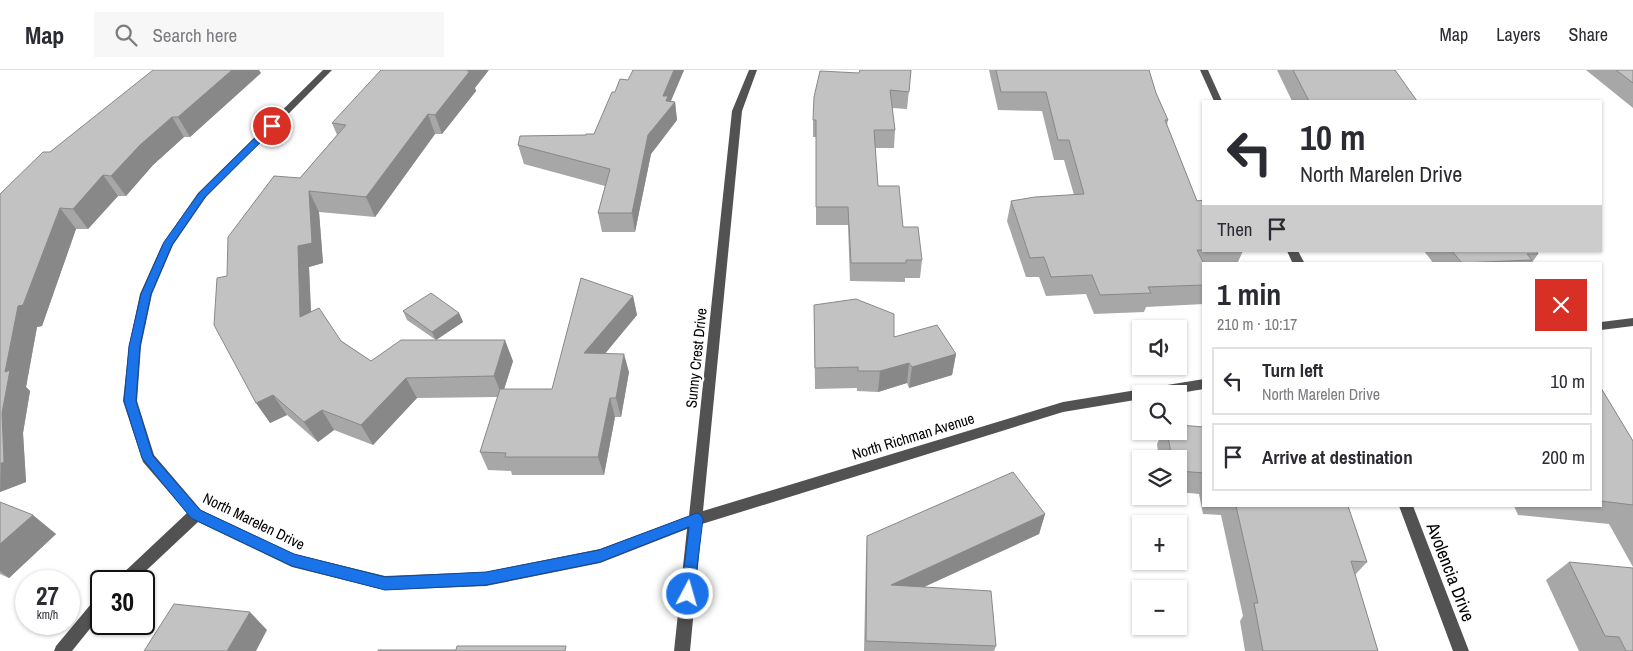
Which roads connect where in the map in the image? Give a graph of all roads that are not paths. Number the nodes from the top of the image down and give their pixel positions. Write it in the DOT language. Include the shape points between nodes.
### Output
graph roads {
  1 [pos="328,70"];
  2 [pos="753,70"];
  3 [pos="1204,70"];
  4 [pos="1218,100"];
  5 [pos="1633,322"];
  6 [pos="1602,326"];
  7 [pos="1202,384"];
  8 [pos="1187,387"];
  9 [pos="1132,396"];
  10 [pos="1406,507"];
  11 [pos="196,514"];
  12 [pos="697,519"];
  13 [pos="136,570"];
  14 [pos="90,617"];
  15 [pos="62,651"];
  16 [pos="682,651"];
  17 [pos="1461,651"];
  1 -- 11 [label="street, North Marelen Drive" via="202,195 168,245 146,294 135,346 130,401 148,458"];
  2 -- 12 [label="street, Sunny Crest Drive" via="737,111"];
  3 -- 4 [label="street"];
  5 -- 6 [label="street"];
  7 -- 8 [label="street, North Richman Avenue"];
  9 -- 12 [label="street, North Richman Avenue" via="1063,407"];
  10 -- 17 [label="street, Avolencia Drive"];
  11 -- 12 [label="street, North Marelen Drive" via="292,560 385,583 486,578 600,556"];
  11 -- 13 [label="street"];
  12 -- 16 [label="street, Sunny Crest Drive"];
  14 -- 15 [label="street"];
}
